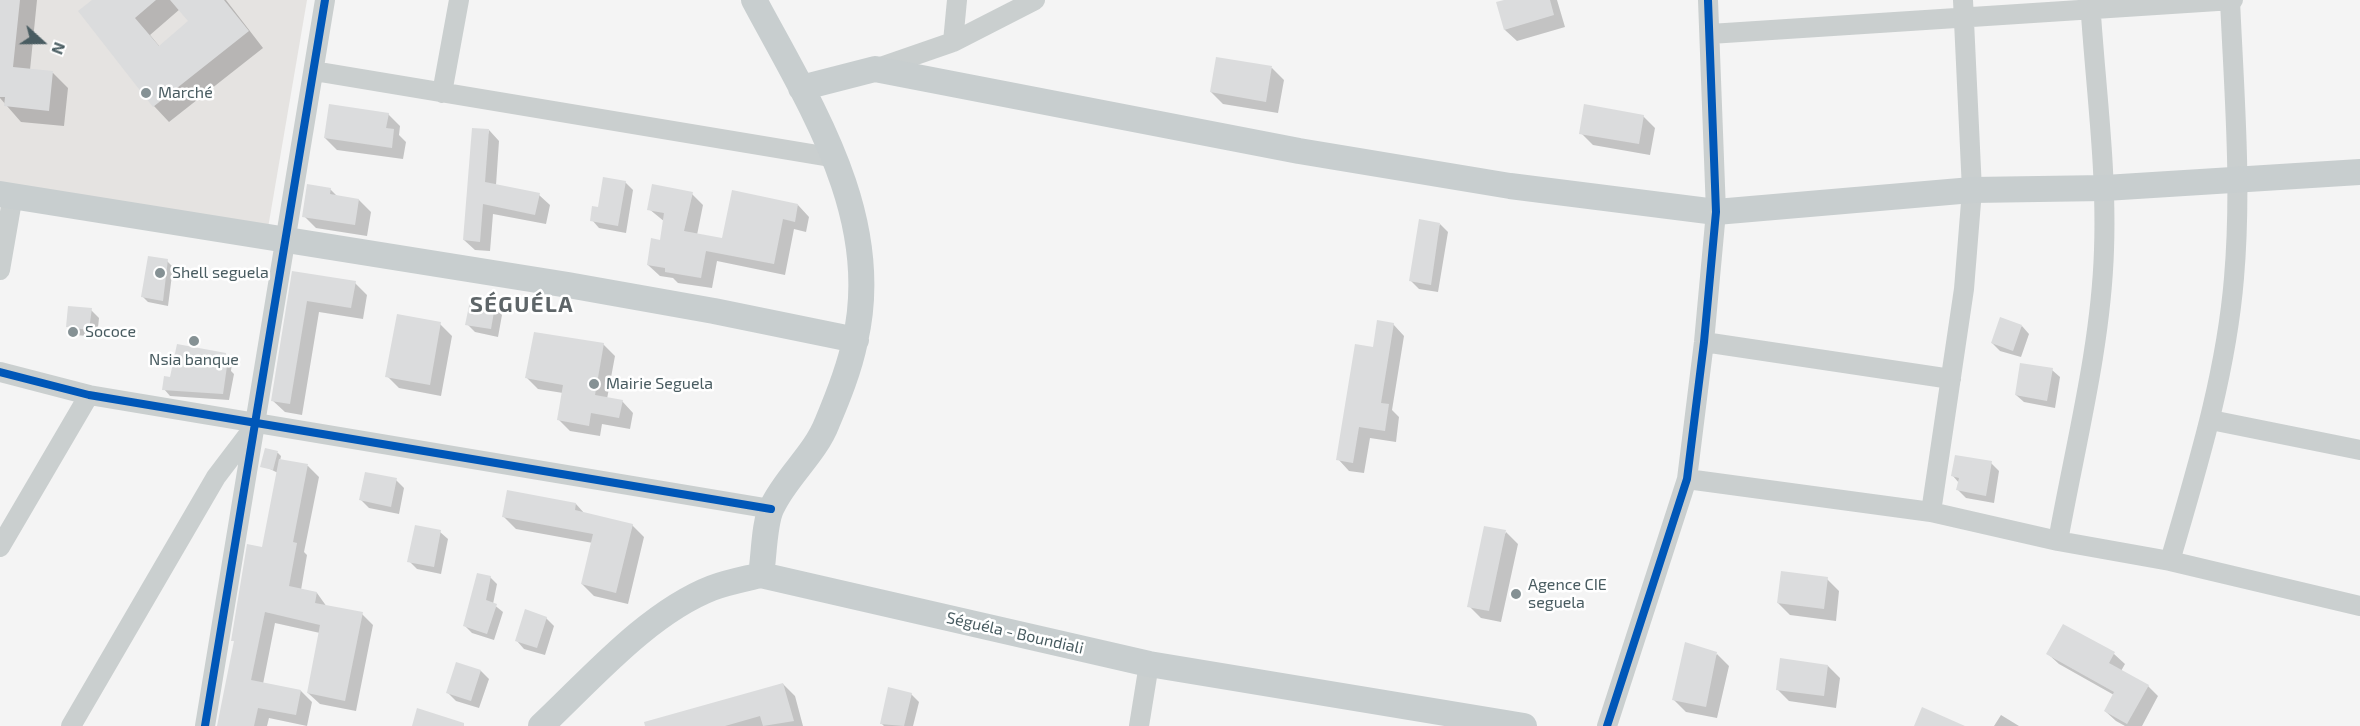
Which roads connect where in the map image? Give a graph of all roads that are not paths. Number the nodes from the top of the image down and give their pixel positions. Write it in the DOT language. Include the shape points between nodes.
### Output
graph roads {
  1 [pos="325,0"];
  2 [pos="459,0"];
  3 [pos="754,0"];
  4 [pos="957,0"];
  5 [pos="1035,0"];
  6 [pos="1708,0"];
  7 [pos="2231,0"];
  8 [pos="2091,5"];
  9 [pos="1964,9"];
  10 [pos="1710,34"];
  11 [pos="953,42"];
  12 [pos="875,69"];
  13 [pos="314,71"];
  14 [pos="801,88"];
  15 [pos="442,93"];
  16 [pos="836,158"];
  17 [pos="2360,172"];
  18 [pos="2238,181"];
  19 [pos="2105,188"];
  20 [pos="1972,190"];
  21 [pos="6,195"];
  22 [pos="1716,212"];
  23 [pos="286,241"];
  24 [pos="0,270"];
  25 [pos="856,340"];
  26 [pos="1704,342"];
  27 [pos="0,372"];
  28 [pos="1951,380"];
  29 [pos="89,395"];
  30 [pos="2211,420"];
  31 [pos="257,423"];
  32 [pos="2360,450"];
  33 [pos="1687,479"];
  34 [pos="771,508"];
  35 [pos="1931,512"];
  36 [pos="2058,542"];
  37 [pos="0,547"];
  38 [pos="2170,561"];
  39 [pos="761,575"];
  40 [pos="2360,606"];
  41 [pos="1149,664"];
  42 [pos="71,726"];
  43 [pos="205,726"];
  44 [pos="541,726"];
  45 [pos="1139,726"];
  46 [pos="1524,726"];
  47 [pos="1607,726"];
  1 -- 13 [label="street"];
  2 -- 15 [label="street"];
  3 -- 14 [label="main road"];
  4 -- 11 [label="street"];
  5 -- 11 [label="street"];
  6 -- 10 [label="street"];
  7 -- 8 [label="street"];
  7 -- 18 [label="street"];
  8 -- 9 [label="street"];
  8 -- 19 [label="street"];
  9 -- 10 [label="street"];
  9 -- 20 [label="street"];
  10 -- 22 [label="street"];
  11 -- 12 [label="street"];
  12 -- 14 [label="main road"];
  12 -- 22 [label="main road" via="1299,151 1510,186"];
  13 -- 15 [label="street"];
  13 -- 23 [label="street"];
  14 -- 16 [label="main road"];
  15 -- 16 [label="street"];
  16 -- 25 [label="main road" via="851,200 860,250 861,303"];
  17 -- 18 [label="main road"];
  18 -- 19 [label="main road"];
  18 -- 30 [label="street" via="2234,278"];
  19 -- 20 [label="main road"];
  19 -- 36 [label="street" via="2096,335"];
  20 -- 22 [label="main road"];
  20 -- 28 [label="street"];
  21 -- 23 [label="main road"];
  21 -- 24 [label="street"];
  22 -- 26 [label="street"];
  23 -- 25 [label="main road" via="568,285"];
  23 -- 31 [label="street"];
  25 -- 34 [label="main road" via="825,429"];
  26 -- 28 [label="street"];
  26 -- 33 [label="street"];
  27 -- 29 [label="street"];
  28 -- 35 [label="street"];
  29 -- 31 [label="street"];
  29 -- 37 [label="street"];
  30 -- 32 [label="street"];
  30 -- 38 [label="street"];
  31 -- 34 [label="street"];
  31 -- 42 [label="street" via="216,477"];
  31 -- 43 [label="street"];
  33 -- 35 [label="street"];
  33 -- 47 [label="street"];
  34 -- 39 [label="main road"];
  35 -- 36 [label="street"];
  36 -- 38 [label="street"];
  38 -- 40 [label="street"];
  39 -- 41 [label="main road, Séguéla - Boundiali"];
  39 -- 44 [label="main road" via="712,588 675,608 632,641"];
  41 -- 45 [label="street"];
  41 -- 46 [label="main road, Séguéla - Boundiali"];
}
